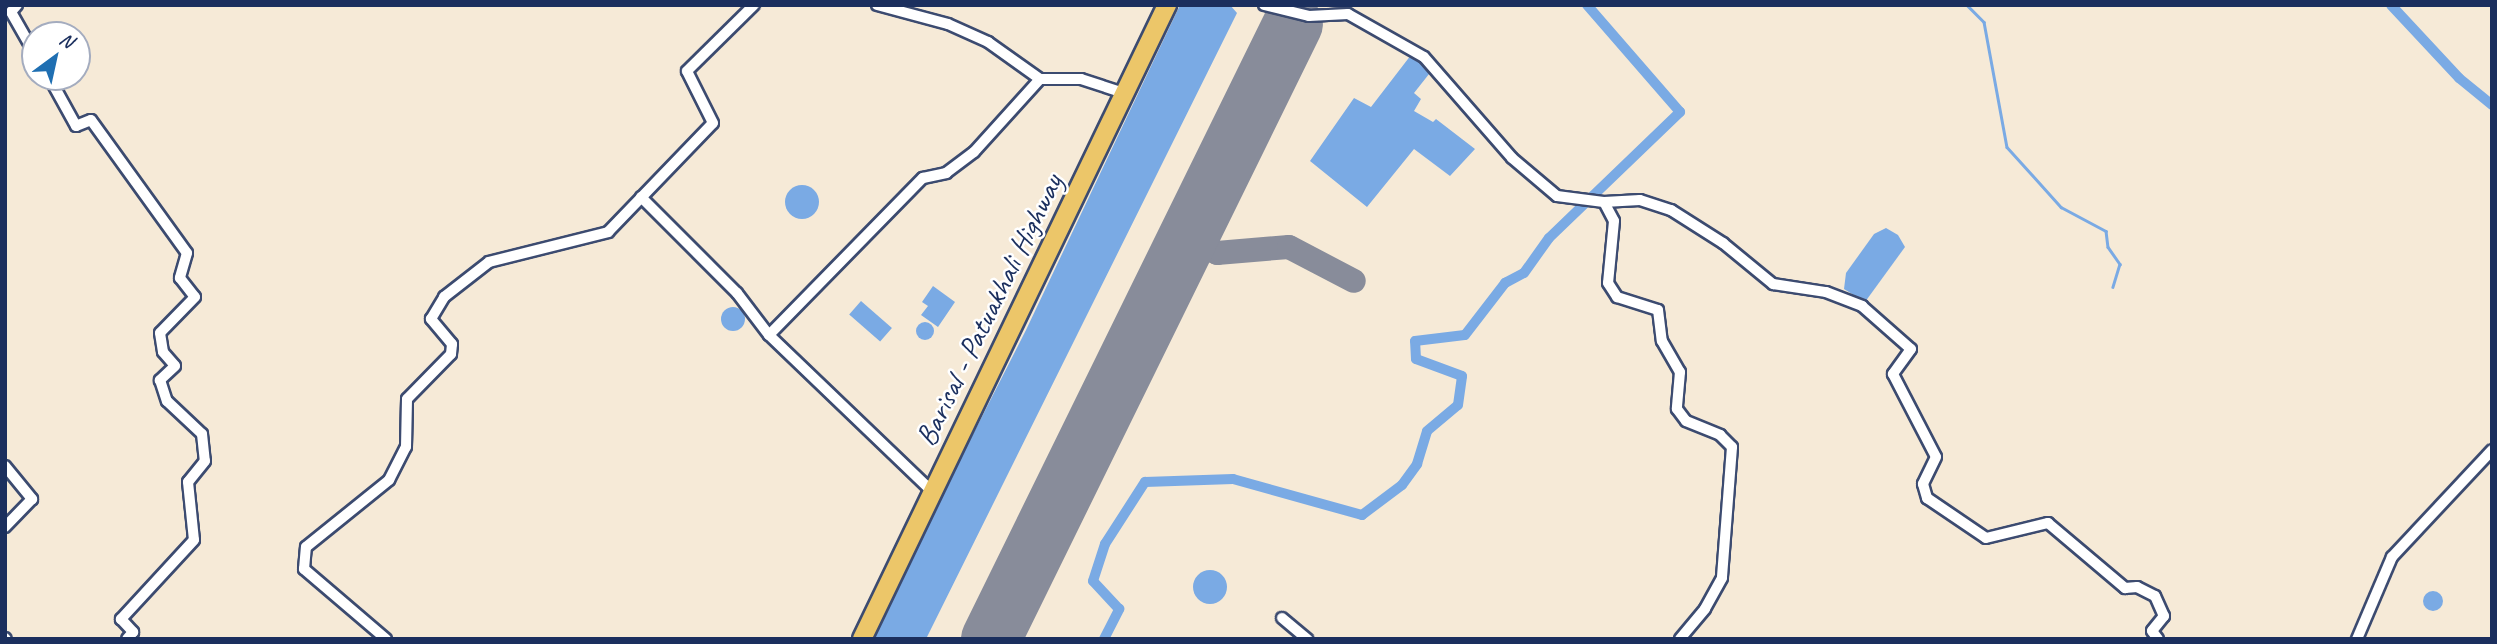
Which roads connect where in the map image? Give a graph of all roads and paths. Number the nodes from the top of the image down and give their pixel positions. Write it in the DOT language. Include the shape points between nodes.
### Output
graph roads {
  1 [pos="17,5"];
  2 [pos="754,5"];
  3 [pos="877,5"];
  4 [pos="1167,5"];
  5 [pos="1264,5"];
  6 [pos="21,30"];
  7 [pos="1040,79"];
  8 [pos="57,91"];
  9 [pos="1124,93"];
  10 [pos="640,197"];
  11 [pos="1604,202"];
  12 [pos="769,335"];
  13 [pos="2492,450"];
  14 [pos="5,466"];
  15 [pos="933,492"];
  16 [pos="5,527"];
  17 [pos="1282,618"];
  18 [pos="127,639"];
  19 [pos="386,639"];
  20 [pos="862,639"];
  21 [pos="1307,639"];
  22 [pos="1680,639"];
  23 [pos="2158,639"];
  24 [pos="2357,639"];
  1 -- 6 [label="street" via="11,12"];
  2 -- 10 [label="street" via="687,71 713,123"];
  3 -- 7 [label="street" via="948,24 988,42"];
  4 -- 9 [label="highway, Barisal - Patuakhali Highway"];
  5 -- 11 [label="street" via="1309,16 1348,14 1423,57 1512,158 1556,196"];
  7 -- 9 [label="street" via="1081,79"];
  7 -- 12 [label="street" via="974,152 946,173 923,178"];
  8 -- 18 [label="street" via="76,126 91,120 187,253 180,278 195,297 160,333 163,352 175,366 160,380 167,401 202,434 205,461 188,482 194,540 121,619 132,632"];
  9 -- 15 [label="highway, Barisal - Patuakhali Highway"];
  10 -- 12 [label="street" via="737,293"];
  10 -- 19 [label="street" via="608,232 489,262 444,297 431,319 452,344 451,354 407,399 406,447 389,480 306,547 304,569"];
  11 -- 22 [label="street" via="1614,221 1608,283 1617,297 1658,310 1662,341 1680,372 1676,410 1686,421 1720,435 1732,447 1723,578"];
  11 -- 23 [label="street" via="1640,200 1671,210 1723,243 1773,284 1826,292 1862,306 1911,349 1894,374 1936,457 1923,484 1927,498 1986,538 2048,523 2125,588 2137,587 2155,596 2164,616 2152,631"];
  12 -- 15 [label="street"];
  13 -- 24 [label="street" via="2392,558"];
  14 -- 16 [label="street" via="32,499"];
  15 -- 20 [label="highway, Barisal - Patuakhali Highway"];
  17 -- 21 [label="street"];
}
